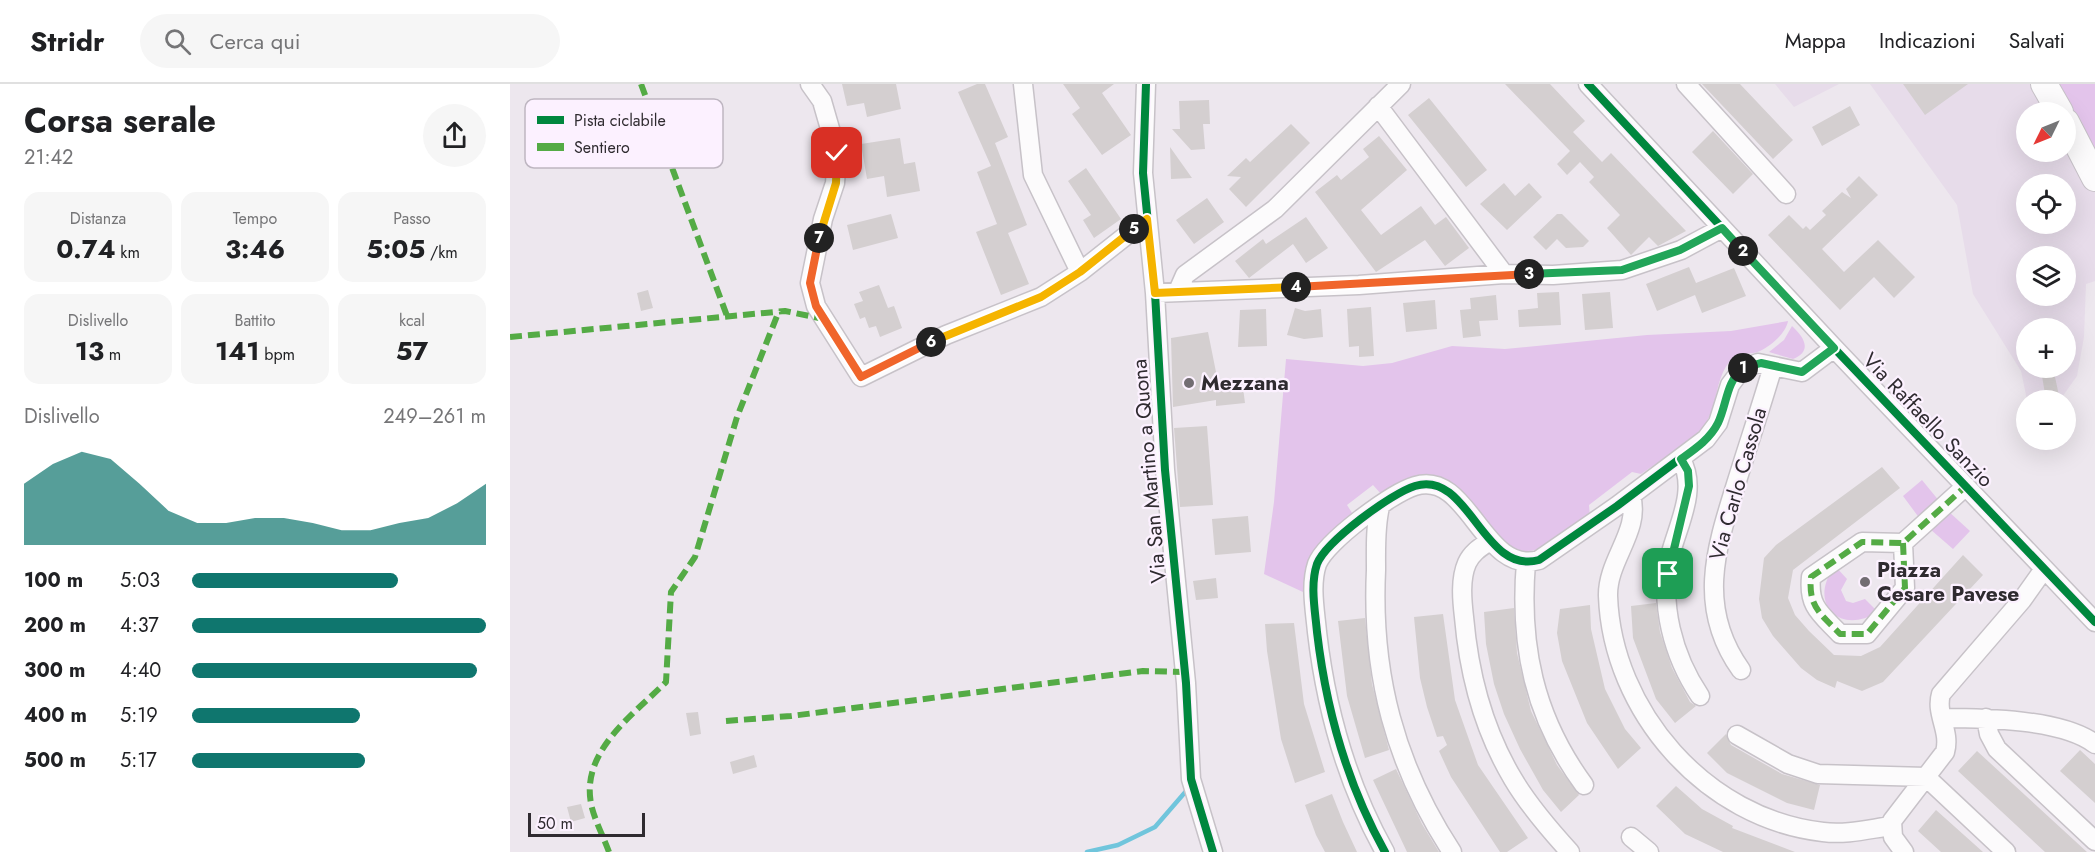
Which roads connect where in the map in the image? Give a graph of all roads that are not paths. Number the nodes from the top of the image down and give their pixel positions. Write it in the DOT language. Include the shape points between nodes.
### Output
graph roads {
  1 [pos="810,84"];
  2 [pos="1023,84"];
  3 [pos="1146,84"];
  4 [pos="1401,84"];
  5 [pos="1588,84"];
  6 [pos="1686,84"];
  7 [pos="2044,84"];
  8 [pos="2054,102"];
  9 [pos="1378,106"];
  10 [pos="2076,141"];
  11 [pos="2095,178"];
  12 [pos="1786,194"];
  13 [pos="1147,219"];
  14 [pos="1722,228"];
  15 [pos="1080,272"];
  16 [pos="1504,274"];
  17 [pos="1168,285"];
  18 [pos="1834,348"];
  19 [pos="1773,366"];
  20 [pos="1681,459"];
  21 [pos="1966,486"];
  22 [pos="1631,496"];
  23 [pos="1380,507"];
  24 [pos="1490,541"];
  25 [pos="1903,543"];
  26 [pos="1526,562"];
  27 [pos="2044,568"];
  28 [pos="2095,622"];
  29 [pos="1741,670"];
  30 [pos="1700,696"];
  31 [pos="1942,718"];
  32 [pos="1986,718"];
  33 [pos="1737,735"];
  34 [pos="2095,744"];
  35 [pos="1926,777"];
  36 [pos="1584,785"];
  37 [pos="1891,826"];
  38 [pos="1631,837"];
  39 [pos="2095,841"];
  40 [pos="1213,852"];
  41 [pos="1385,852"];
  42 [pos="1452,852"];
  43 [pos="1570,852"];
  44 [pos="1649,852"];
  45 [pos="1904,852"];
  46 [pos="2006,852"];
  1 -- 15 [label="street" via="822,101 837,153 836,183 823,219 810,283 816,306 861,377 946,335 1041,297"];
  2 -- 15 [label="street" via="1033,175"];
  3 -- 13 [label="street, Via San Martino a Quona" via="1143,173"];
  4 -- 9 [label="street"];
  5 -- 14 [label="street, Via Raffaello Sanzio"];
  6 -- 12 [label="street"];
  7 -- 8 [label="street"];
  9 -- 16 [label="street"];
  9 -- 17 [label="street" via="1275,209"];
  10 -- 11 [label="street"];
  13 -- 15 [label="street"];
  13 -- 17 [label="street, Via San Martino a Quona"];
  14 -- 16 [label="street" via="1680,250 1622,270"];
  14 -- 18 [label="street, Via Raffaello Sanzio"];
  16 -- 17 [label="street" via="1359,285"];
  17 -- 40 [label="street, Via San Martino a Quona" via="1165,470 1186,683 1191,779"];
  18 -- 19 [label="street, Via Carlo Cassola" via="1802,372"];
  18 -- 21 [label="street, Via Raffaello Sanzio"];
  19 -- 20 [label="street, Via Carlo Cassola" via="1754,363 1739,371 1715,429"];
  19 -- 29 [label="street, Via Carlo Cassola" via="1714,567 1716,619"];
  20 -- 22 [label="street, Via Carlo Cassola"];
  20 -- 30 [label="street" via="1688,471 1689,486 1669,565 1668,613 1682,664"];
  21 -- 25 [label="street"];
  21 -- 27 [label="street, Via Raffaello Sanzio"];
  22 -- 26 [label="street, Via Carlo Cassola" via="1543,558"];
  22 -- 37 [label="street" via="1632,524 1610,573 1611,629 1632,693 1672,752 1720,792 1780,822 1826,832"];
  23 -- 24 [label="street" via="1416,485 1437,487 1467,510"];
  23 -- 41 [label="street" via="1325,550 1316,567 1314,596 1319,648 1335,729 1352,783"];
  23 -- 42 [label="street" via="1374,614 1383,689 1409,772"];
  24 -- 26 [label="street"];
  24 -- 43 [label="street" via="1471,557 1463,581 1464,626 1472,676 1504,762 1525,797"];
  25 -- 25 [label="street" via="1862,542 1811,577 1809,594 1813,604 1840,633 1867,634 1905,588"];
  26 -- 36 [label="street" via="1523,627 1532,675 1555,737"];
  27 -- 28 [label="street, Via Raffaello Sanzio"];
  27 -- 31 [label="street" via="2022,600 1943,690 1939,702"];
  31 -- 32 [label="street"];
  31 -- 35 [label="street" via="1946,748"];
  32 -- 34 [label="street" via="2070,730"];
  32 -- 39 [label="street" via="1997,749"];
  33 -- 35 [label="street" via="1788,764 1818,774"];
  35 -- 37 [label="street" via="1896,813"];
  35 -- 46 [label="street"];
  37 -- 45 [label="street" via="1893,837"];
  38 -- 44 [label="street"];
}
